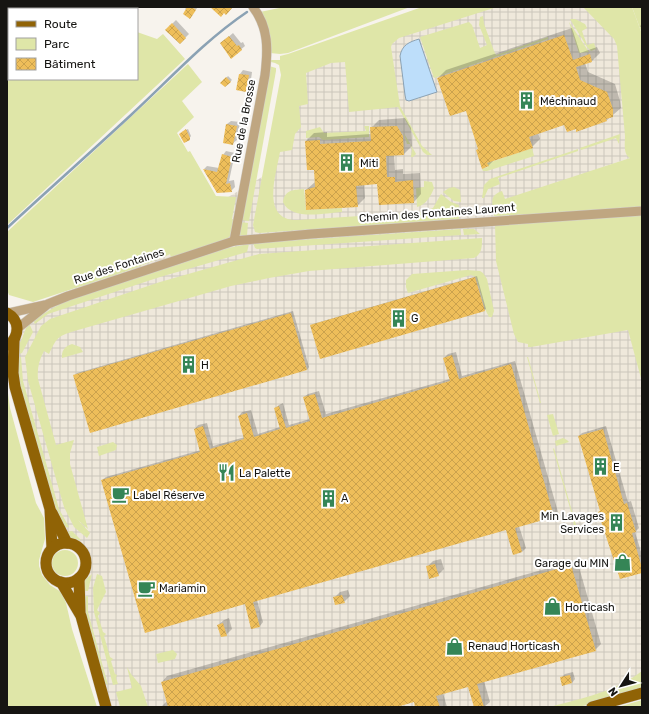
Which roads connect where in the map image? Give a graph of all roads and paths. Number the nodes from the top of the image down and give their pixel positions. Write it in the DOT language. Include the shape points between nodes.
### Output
graph roads {
  1 [pos="253,7"];
  2 [pos="642,211"];
  3 [pos="234,241"];
  4 [pos="48,304"];
  5 [pos="8,313"];
  6 [pos="18,328"];
  7 [pos="11,343"];
  8 [pos="8,368"];
  9 [pos="15,387"];
  10 [pos="50,509"];
  11 [pos="67,543"];
  12 [pos="52,548"];
  13 [pos="79,578"];
  14 [pos="61,582"];
  15 [pos="81,616"];
  16 [pos="642,693"];
  17 [pos="106,707"];
  18 [pos="592,707"];
  1 -- 3 [label="street, Rue de la Brosse" via="262,21 267,55"];
  2 -- 3 [label="street, Chemin des Fontaines Laurent"];
  3 -- 4 [label="street, Rue des Fontaines"];
  4 -- 5 [label="street"];
  4 -- 6 [label="street, Rue des Fontaines"];
  5 -- 6 [label="main road" via="14,318"];
  6 -- 7 [label="main road"];
  7 -- 9 [label="main road"];
  8 -- 9 [label="main road"];
  9 -- 10 [label="main road"];
  10 -- 11 [label="main road"];
  10 -- 12 [label="main road"];
  11 -- 12 [label="main road"];
  11 -- 13 [label="main road" via="80,548 85,557 85,568"];
  12 -- 14 [label="main road" via="46,566 50,575"];
  13 -- 14 [label="main road"];
  13 -- 15 [label="main road"];
  14 -- 15 [label="main road"];
  15 -- 17 [label="main road"];
  16 -- 18 [label="main road"];
}
